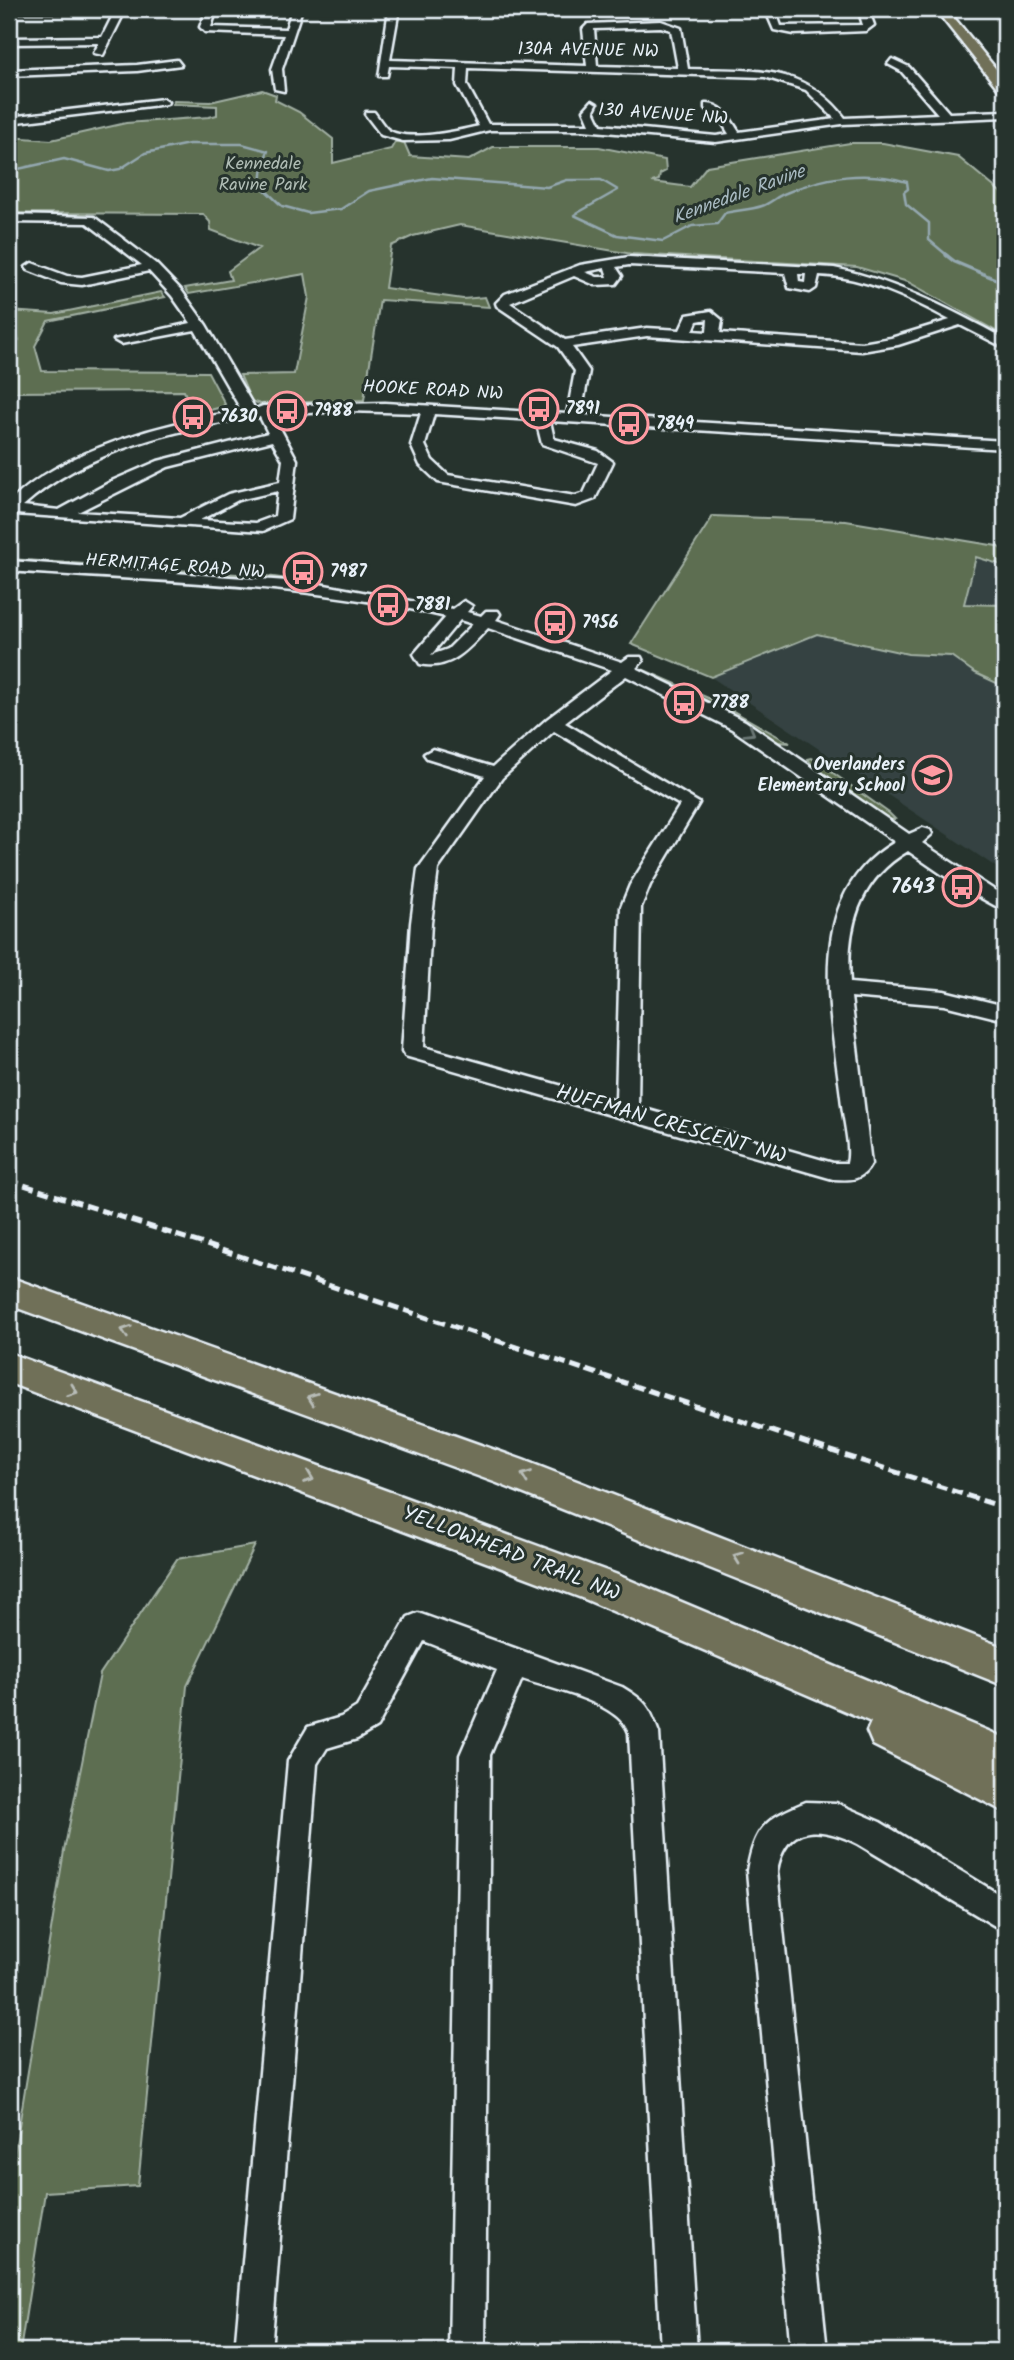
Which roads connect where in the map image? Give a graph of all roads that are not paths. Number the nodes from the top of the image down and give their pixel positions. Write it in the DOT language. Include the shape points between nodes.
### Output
graph roads {
  1 [pos="9,9"];
  2 [pos="84,9"];
  3 [pos="121,9"];
  4 [pos="212,9"];
  5 [pos="297,9"];
  6 [pos="394,9"];
  7 [pos="770,9"];
  8 [pos="863,9"];
  9 [pos="940,9"];
  10 [pos="954,9"];
  11 [pos="208,30"];
  12 [pos="290,32"];
  13 [pos="106,40"];
  14 [pos="9,41"];
  15 [pos="892,62"];
  16 [pos="177,63"];
  17 [pos="463,65"];
  18 [pos="592,68"];
  19 [pos="683,70"];
  20 [pos="90,71"];
  21 [pos="1005,72"];
  22 [pos="9,73"];
  23 [pos="34,73"];
  24 [pos="9,85"];
  25 [pos="1005,88"];
  26 [pos="280,89"];
  27 [pos="163,102"];
  28 [pos="592,104"];
  29 [pos="709,106"];
  30 [pos="370,114"];
  31 [pos="1005,114"];
  32 [pos="947,117"];
  33 [pos="9,120"];
  34 [pos="842,121"];
  35 [pos="596,127"];
  36 [pos="485,128"];
  37 [pos="737,138"];
  38 [pos="9,218"];
  39 [pos="32,267"];
  40 [pos="152,267"];
  41 [pos="960,321"];
  42 [pos="199,325"];
  43 [pos="121,340"];
  44 [pos="563,344"];
  45 [pos="1005,344"];
  46 [pos="429,409"];
  47 [pos="256,411"];
  48 [pos="542,416"];
  49 [pos="573,418"];
  50 [pos="278,435"];
  51 [pos="124,442"];
  52 [pos="1005,444"];
  53 [pos="163,464"];
  54 [pos="288,484"];
  55 [pos="10,510"];
  56 [pos="61,515"];
  57 [pos="182,523"];
  58 [pos="9,556"];
  59 [pos="9,566"];
  60 [pos="460,610"];
  61 [pos="488,618"];
  62 [pos="629,664"];
  63 [pos="553,723"];
  64 [pos="433,754"];
  65 [pos="496,774"];
  66 [pos="916,837"];
  67 [pos="1005,888"];
  68 [pos="1005,905"];
  69 [pos="839,989"];
  70 [pos="1005,1013"];
  71 [pos="627,1112"];
  72 [pos="9,1291"];
  73 [pos="9,1368"];
  74 [pos="778,1573"];
  75 [pos="601,1587"];
  76 [pos="1005,1655"];
  77 [pos="514,1663"];
  78 [pos="1005,1667"];
  79 [pos="1005,1759"];
  80 [pos="1005,1791"];
  81 [pos="1005,1916"];
  82 [pos="253,2351"];
  83 [pos="467,2351"];
  84 [pos="679,2351"];
  85 [pos="809,2351"];
  1 -- 2 [label="street"];
  3 -- 13 [label="street"];
  4 -- 11 [label="street" via="205,27"];
  5 -- 12 [label="street"];
  6 -- 17 [label="street, 130A AVENUE NW" via="385,69"];
  7 -- 8 [label="street" via="776,27 788,31 866,28 869,24"];
  9 -- 25 [label="main road"];
  10 -- 21 [label="main road"];
  11 -- 12 [label="street"];
  12 -- 26 [label="street" via="276,69"];
  13 -- 14 [label="street"];
  13 -- 20 [label="street"];
  15 -- 32 [label="street" via="905,69"];
  16 -- 20 [label="street"];
  17 -- 18 [label="street, 130A AVENUE NW"];
  17 -- 36 [label="street" via="462,85"];
  18 -- 19 [label="street, 130A AVENUE NW"];
  18 -- 19 [label="street" via="591,26 672,26 677,30"];
  19 -- 34 [label="street, 130A AVENUE NW" via="789,79 818,91"];
  20 -- 23 [label="street"];
  22 -- 23 [label="street"];
  23 -- 24 [label="street" via="26,83"];
  27 -- 33 [label="street"];
  28 -- 35 [label="street" via="589,110"];
  29 -- 37 [label="street" via="722,114"];
  30 -- 36 [label="street, 130 AVENUE NW" via="385,133 402,138 449,137"];
  31 -- 32 [label="street, 130 AVENUE NW"];
  32 -- 34 [label="street, 130 AVENUE NW"];
  34 -- 37 [label="street, 130 AVENUE NW"];
  35 -- 36 [label="street, 130 AVENUE NW"];
  35 -- 37 [label="street, 130 AVENUE NW"];
  38 -- 40 [label="street" via="90,220"];
  39 -- 40 [label="street" via="65,280 82,281"];
  40 -- 42 [label="street"];
  41 -- 44 [label="street" via="862,347 647,332"];
  41 -- 44 [label="street" via="891,285 863,277 629,261 574,272 502,303"];
  41 -- 45 [label="street"];
  42 -- 43 [label="street"];
  42 -- 47 [label="street"];
  44 -- 49 [label="street" via="582,371"];
  46 -- 47 [label="street, HOOKE ROAD NW" via="322,406"];
  46 -- 48 [label="street, HOOKE ROAD NW"];
  46 -- 48 [label="street" via="418,445 425,462 443,479 576,501 590,496 606,463 598,455 558,448 547,441"];
  47 -- 50 [label="street"];
  47 -- 51 [label="street, HOOKE ROAD NW"];
  48 -- 49 [label="street, HOOKE ROAD NW"];
  49 -- 52 [label="street, HOOKE ROAD NW"];
  50 -- 53 [label="street"];
  50 -- 54 [label="street" via="290,460"];
  51 -- 53 [label="street"];
  51 -- 55 [label="street, HOOKE ROAD NW" via="41,482"];
  53 -- 56 [label="street"];
  54 -- 57 [label="street" via="233,497"];
  54 -- 57 [label="street" via="282,519 258,528"];
  55 -- 56 [label="street"];
  56 -- 57 [label="street"];
  58 -- 60 [label="street, HERMITAGE ROAD NW" via="282,574 391,589"];
  59 -- 60 [label="street, HERMITAGE ROAD NW" via="258,582"];
  60 -- 61 [label="street, HERMITAGE ROAD NW"];
  60 -- 61 [label="street" via="422,654 426,660 437,663 451,656"];
  61 -- 62 [label="street, HERMITAGE ROAD NW"];
  62 -- 63 [label="street, HUFFMAN CRESCENT NW"];
  62 -- 66 [label="street, HERMITAGE ROAD NW" via="789,755"];
  63 -- 65 [label="street, HUFFMAN CRESCENT NW"];
  63 -- 71 [label="street" via="690,803 631,907"];
  64 -- 65 [label="street"];
  65 -- 71 [label="street, HUFFMAN CRESCENT NW" via="428,869 413,1051"];
  66 -- 67 [label="street, HERMITAGE ROAD NW"];
  66 -- 68 [label="street, HERMITAGE ROAD NW"];
  66 -- 69 [label="street, HUFFMAN CRESCENT NW" via="883,856 852,895 840,923"];
  69 -- 70 [label="street" via="959,1000"];
  69 -- 71 [label="street, HUFFMAN CRESCENT NW" via="860,1164 852,1172 833,1171"];
  74 -- 72 [label="highway, one-way" via="465,1452"];
  73 -- 75 [label="highway, YELLOWHEAD TRAIL NW, one-way"];
  74 -- 76 [label="highway"];
  74 -- 78 [label="highway"];
  75 -- 79 [label="highway, YELLOWHEAD TRAIL NW"];
  75 -- 80 [label="highway"];
  77 -- 82 [label="street" via="418,1626 367,1717 347,1730 318,1737 303,1761"];
  77 -- 83 [label="street" via="475,1755"];
  77 -- 84 [label="street" via="612,1696 638,1713 644,1733"];
  81 -- 85 [label="street" via="869,1833 836,1818 806,1817 783,1827 767,1844 762,1871"];
}
